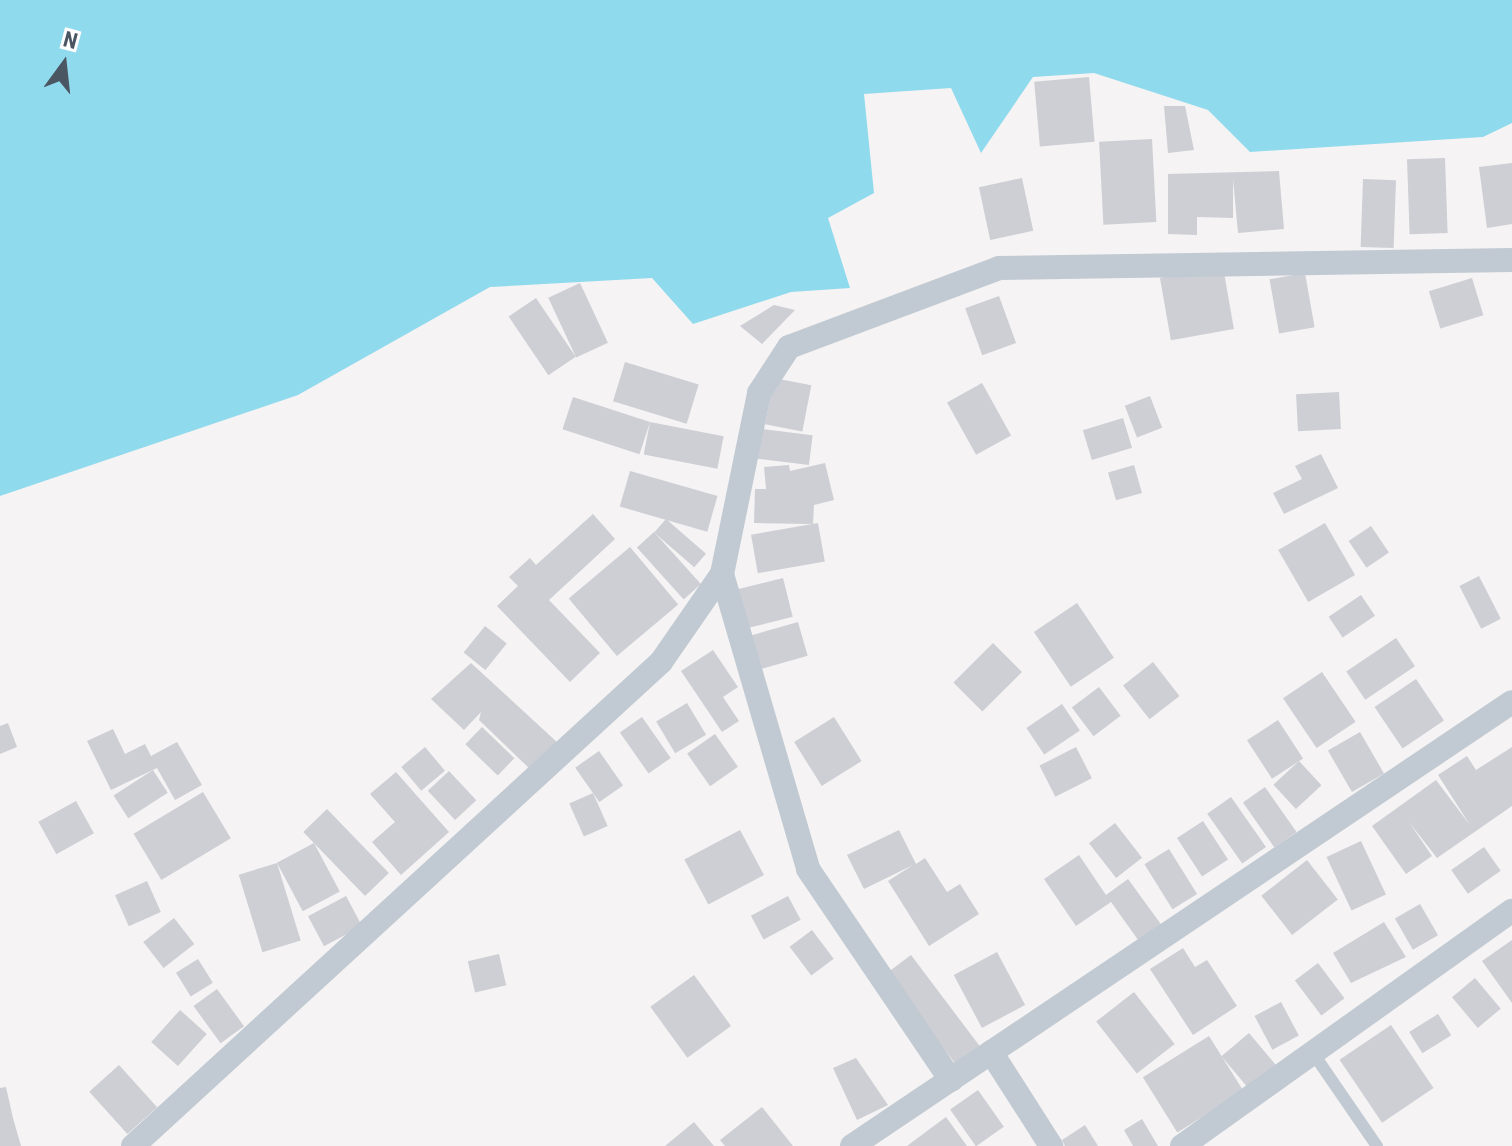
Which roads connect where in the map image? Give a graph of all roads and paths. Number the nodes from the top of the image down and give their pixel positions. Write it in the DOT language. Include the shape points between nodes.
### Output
graph roads {
  1 [pos="1512,260"];
  2 [pos="722,574"];
  3 [pos="1512,702"];
  4 [pos="1512,911"];
  5 [pos="991,1052"];
  6 [pos="1313,1053"];
  7 [pos="951,1080"];
  8 [pos="133,1146"];
  9 [pos="852,1146"];
  10 [pos="1051,1146"];
  11 [pos="1182,1146"];
  12 [pos="1377,1146"];
  1 -- 2 [label="street" via="999,268 789,347 759,393"];
  2 -- 7 [label="street" via="808,869"];
  2 -- 8 [label="street" via="661,662"];
  3 -- 5 [label="street"];
  4 -- 6 [label="street"];
  5 -- 7 [label="street"];
  5 -- 10 [label="street"];
  6 -- 11 [label="street"];
  6 -- 12 [label="lane"];
  7 -- 9 [label="street"];
}
